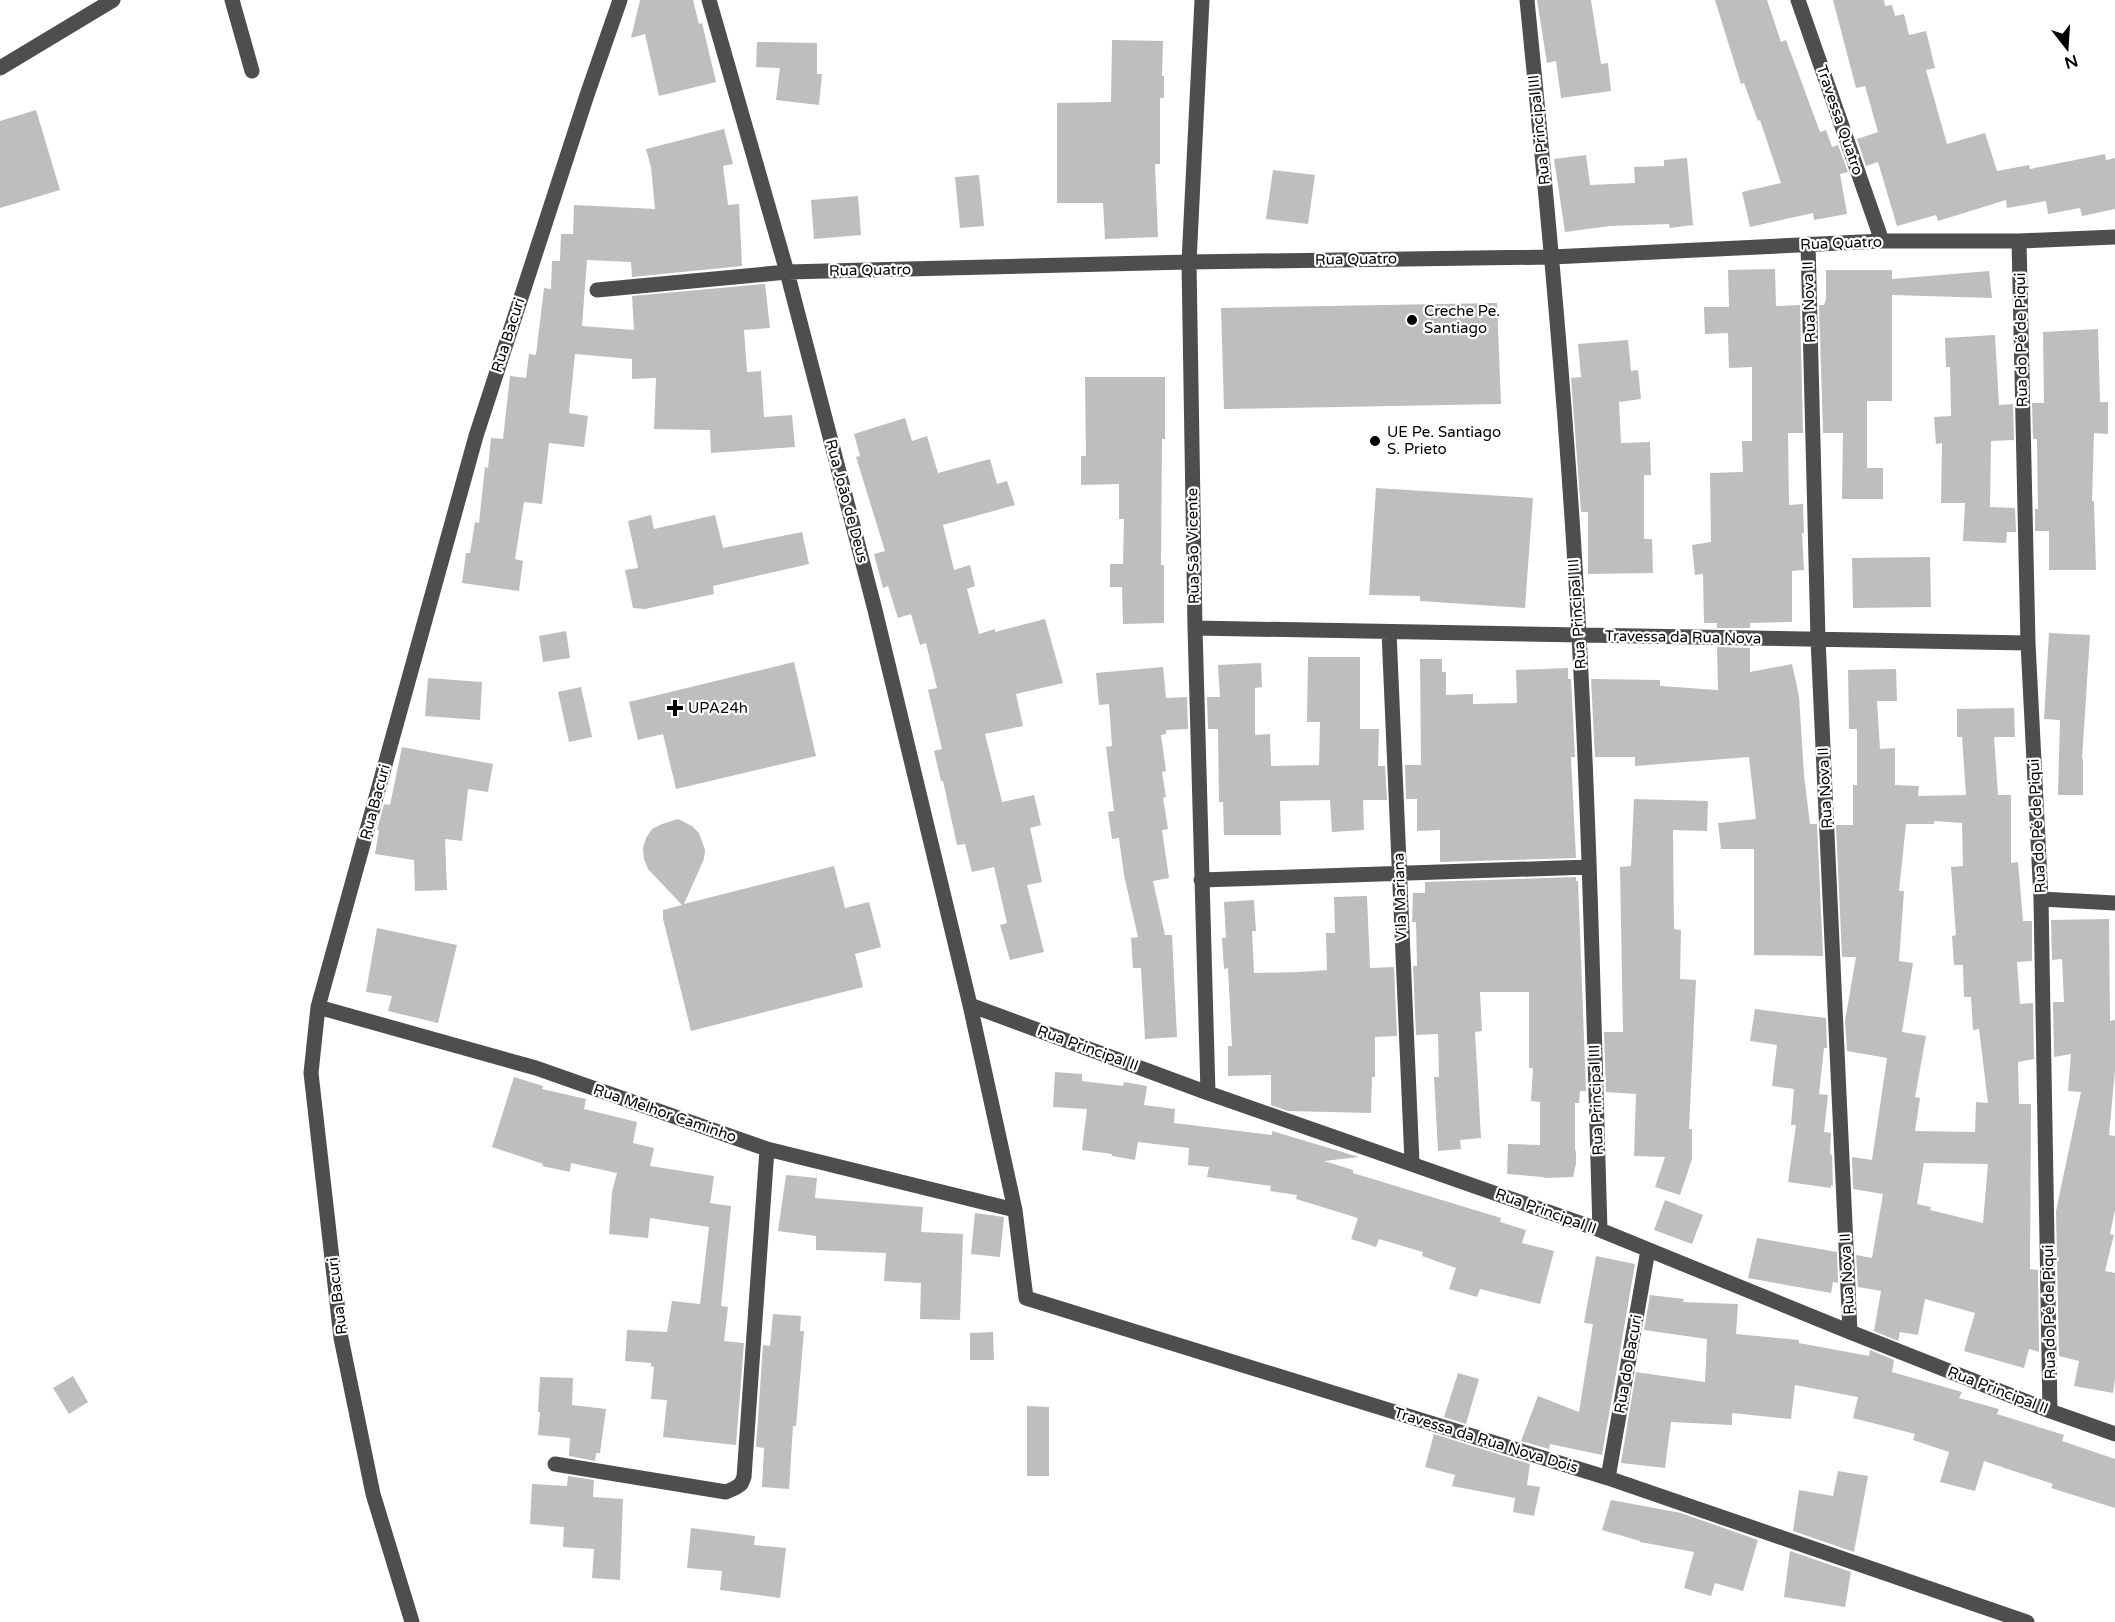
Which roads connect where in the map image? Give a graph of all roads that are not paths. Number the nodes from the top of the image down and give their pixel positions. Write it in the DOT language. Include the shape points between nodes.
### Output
graph roads {
  1 [pos="113,0"];
  2 [pos="232,0"];
  3 [pos="620,0"];
  4 [pos="709,0"];
  5 [pos="1202,0"];
  6 [pos="1527,0"];
  7 [pos="1798,0"];
  8 [pos="0,68"];
  9 [pos="252,71"];
  10 [pos="2115,237"];
  11 [pos="1882,241"];
  12 [pos="2019,242"];
  13 [pos="1808,244"];
  14 [pos="1552,257"];
  15 [pos="1189,262"];
  16 [pos="787,272"];
  17 [pos="597,290"];
  18 [pos="1195,628"];
  19 [pos="1389,632"];
  20 [pos="1579,635"];
  21 [pos="1818,639"];
  22 [pos="2028,643"];
  23 [pos="1589,867"];
  24 [pos="1399,873"];
  25 [pos="1201,880"];
  26 [pos="2041,899"];
  27 [pos="2115,903"];
  28 [pos="970,1005"];
  29 [pos="318,1007"];
  30 [pos="1209,1093"];
  31 [pos="767,1149"];
  32 [pos="1412,1162"];
  33 [pos="1015,1210"];
  34 [pos="1600,1230"];
  35 [pos="1648,1250"];
  36 [pos="1850,1332"];
  37 [pos="2050,1411"];
  38 [pos="2115,1434"];
  39 [pos="555,1464"];
  40 [pos="1608,1478"];
  41 [pos="412,1622"];
  42 [pos="2027,1622"];
  1 -- 8 [label="street"];
  2 -- 9 [label="street"];
  3 -- 29 [label="street, Rua Bacuri" via="476,436"];
  4 -- 16 [label="street, Rua João de Deus"];
  5 -- 15 [label="street, Rua São Vicente"];
  6 -- 14 [label="street, Rua Principal III"];
  7 -- 11 [label="street, Travessa Quatro"];
  10 -- 12 [label="street, Rua Quatro"];
  11 -- 12 [label="street, Rua Quatro"];
  11 -- 13 [label="street, Rua Quatro"];
  12 -- 22 [label="street, Rua do Pé de Piqui"];
  13 -- 14 [label="street, Rua Quatro"];
  13 -- 21 [label="street, Rua Nova II"];
  14 -- 15 [label="street, Rua Quatro"];
  14 -- 20 [label="street, Rua Principal III"];
  15 -- 16 [label="street, Rua Quatro"];
  15 -- 18 [label="street, Rua São Vicente"];
  16 -- 17 [label="street, Rua Quatro"];
  16 -- 28 [label="street, Rua João de Deus" via="875,610"];
  18 -- 19 [label="street, Travessa da Rua Nova"];
  18 -- 25 [label="street, Rua São Vicente"];
  19 -- 20 [label="street, Travessa da Rua Nova"];
  19 -- 24 [label="street, Vila Mariana"];
  20 -- 21 [label="street, Travessa da Rua Nova"];
  20 -- 23 [label="street, Rua Principal III"];
  21 -- 22 [label="street, Travessa da Rua Nova"];
  21 -- 36 [label="street, Rua Nova II"];
  22 -- 26 [label="street, Rua do Pé de Piqui"];
  23 -- 24 [label="street"];
  23 -- 34 [label="street, Rua Principal III"];
  24 -- 25 [label="street"];
  24 -- 32 [label="street, Vila Mariana"];
  25 -- 30 [label="street, Rua São Vicente"];
  26 -- 27 [label="street"];
  26 -- 37 [label="street, Rua do Pé de Piqui"];
  28 -- 30 [label="street, Rua Principal II"];
  28 -- 33 [label="street, Rua João de Deus"];
  29 -- 31 [label="street, Rua Melhor Caminho" via="536,1068"];
  29 -- 41 [label="street, Rua Bacuri" via="311,1073 341,1338 373,1494"];
  30 -- 32 [label="street, Rua Principal II"];
  31 -- 33 [label="street, Rua Melhor Caminho"];
  31 -- 39 [label="street" via="741,1484 726,1492"];
  32 -- 34 [label="street, Rua Principal II"];
  33 -- 40 [label="street, Travessa da Rua Nova Dois" via="1026,1298"];
  34 -- 35 [label="street, Rua Principal II"];
  35 -- 36 [label="street, Rua Principal II"];
  35 -- 40 [label="street, Rua do Bacuri"];
  36 -- 37 [label="street, Rua Principal II"];
  37 -- 38 [label="street, Rua Principal II"];
  40 -- 42 [label="street, Travessa da Rua Nova Dois"];
}
